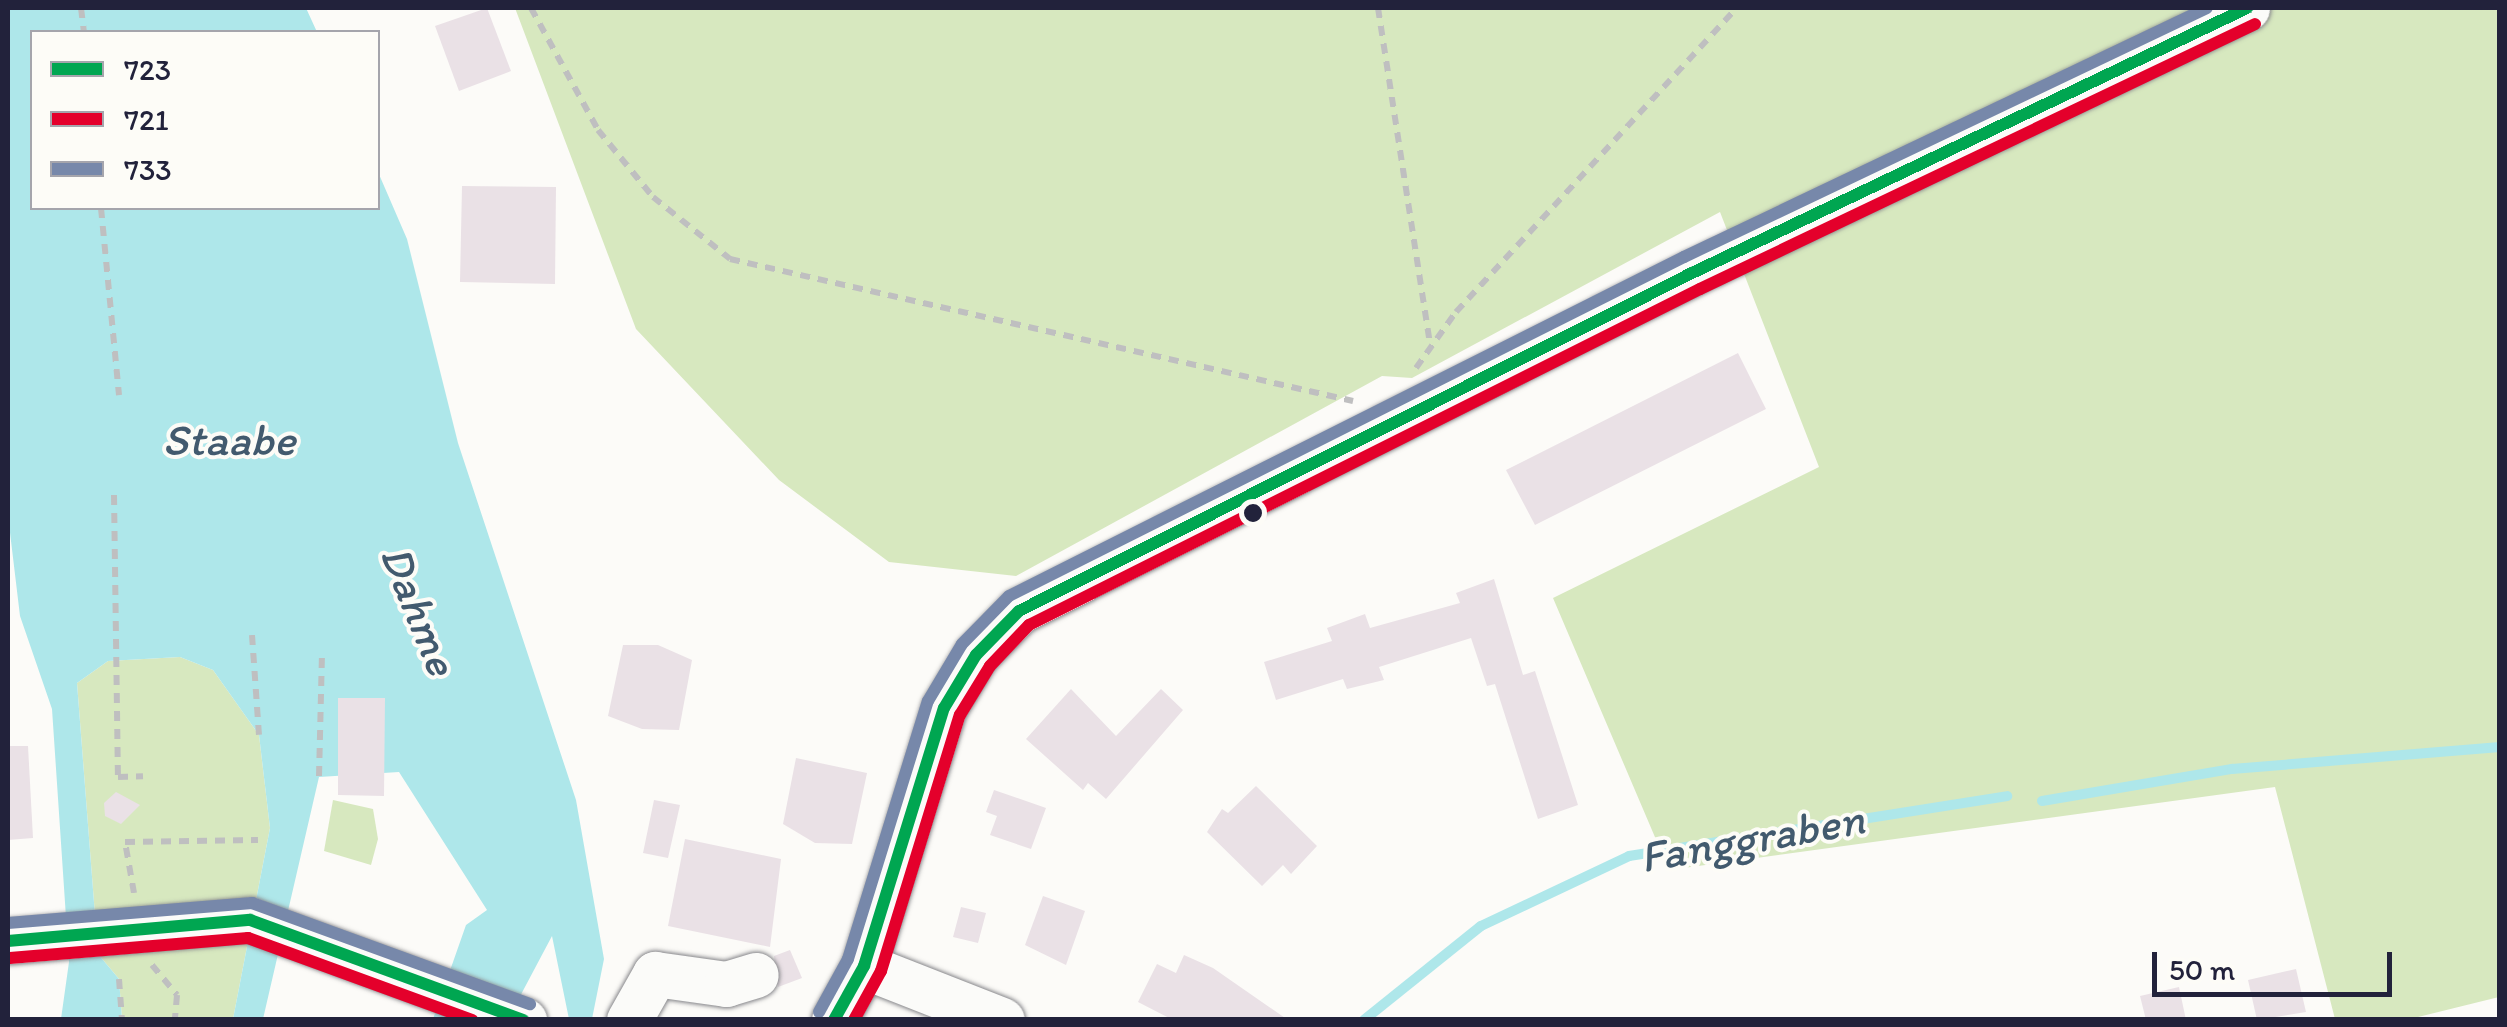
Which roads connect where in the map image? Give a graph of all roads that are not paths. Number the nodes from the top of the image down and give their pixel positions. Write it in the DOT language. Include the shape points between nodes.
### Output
graph roads {
  1 [pos="2247,8"];
  2 [pos="8,941"];
  3 [pos="864,966"];
  4 [pos="756,976"];
  5 [pos="985,1016"];
  6 [pos="523,1019"];
  7 [pos="629,1020"];
  8 [pos="834,1020"];
  1 -- 3 [label="street" via="1534,351 1019,611 976,655 944,708"];
  2 -- 6 [label="street" via="128,943 267,924"];
  3 -- 5 [label="street"];
  3 -- 8 [label="street"];
  4 -- 7 [label="street" via="726,984 655,974"];
}
